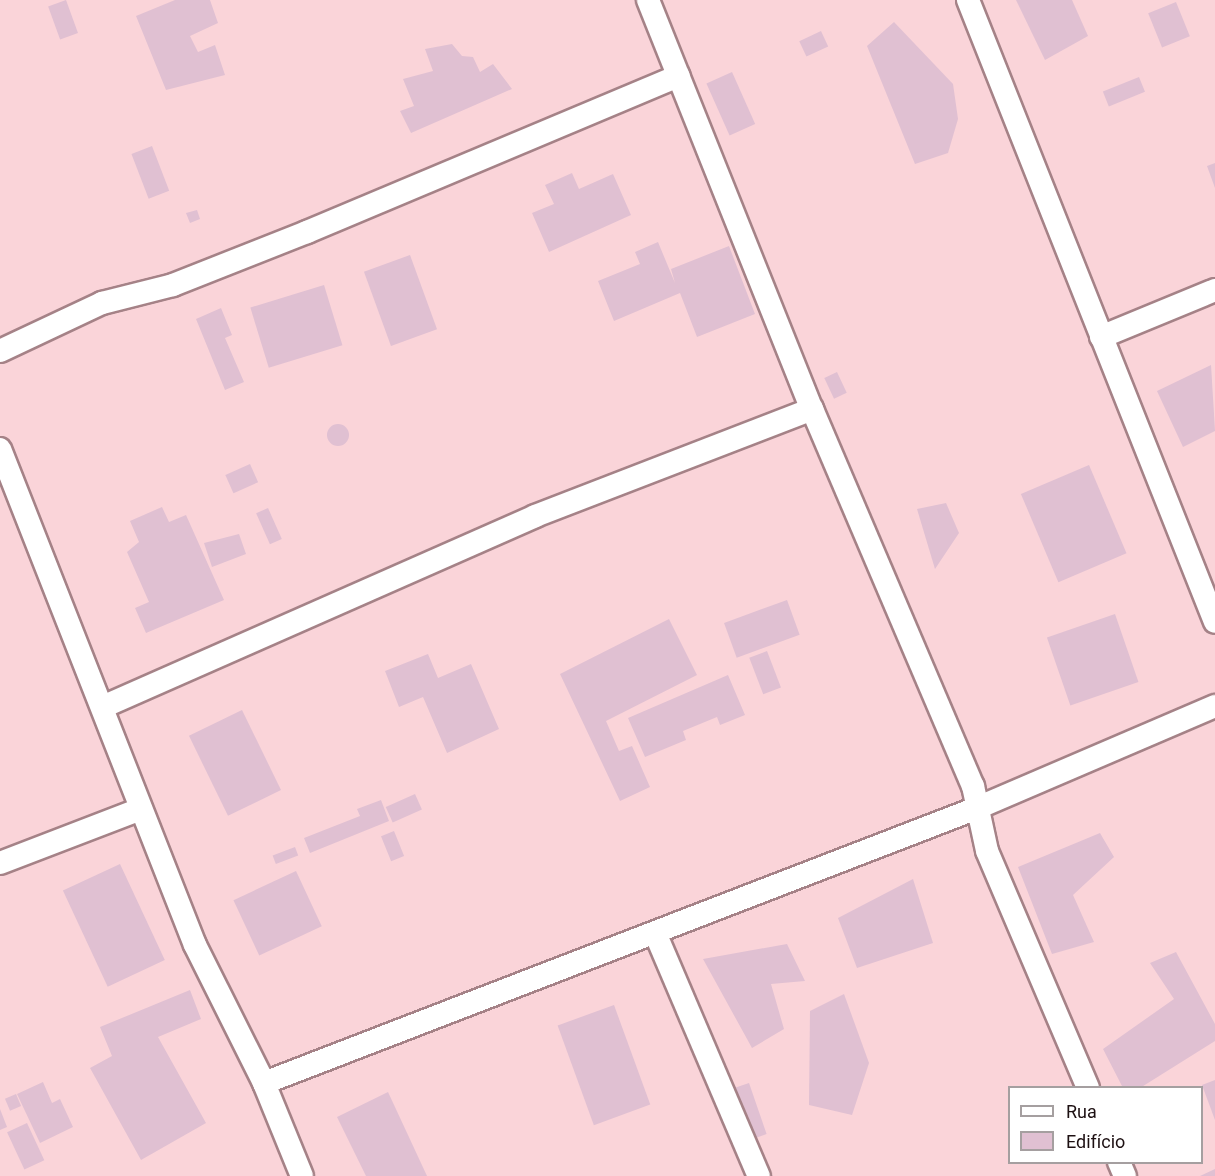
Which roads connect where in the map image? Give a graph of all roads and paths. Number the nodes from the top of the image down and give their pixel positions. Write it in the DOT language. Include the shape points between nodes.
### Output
graph roads {
  1 [pos="648,0"];
  2 [pos="968,0"];
  3 [pos="679,75"];
  4 [pos="1215,290"];
  5 [pos="1101,337"];
  6 [pos="0,351"];
  7 [pos="812,409"];
  8 [pos="0,449"];
  9 [pos="1215,622"];
  10 [pos="105,706"];
  11 [pos="1215,706"];
  12 [pos="977,808"];
  13 [pos="141,809"];
  14 [pos="0,863"];
  15 [pos="656,934"];
  16 [pos="264,1083"];
  17 [pos="1087,1086"];
  18 [pos="302,1176"];
  19 [pos="759,1176"];
  1 -- 3 [label="street"];
  2 -- 5 [label="street"];
  3 -- 6 [label="street" via="173,285 102,303"];
  3 -- 7 [label="street"];
  4 -- 5 [label="street"];
  5 -- 9 [label="street"];
  7 -- 10 [label="street" via="535,516"];
  7 -- 12 [label="street" via="973,786"];
  8 -- 10 [label="street"];
  10 -- 13 [label="street"];
  11 -- 12 [label="street"];
  12 -- 15 [label="street"];
  12 -- 17 [label="street" via="987,851"];
  13 -- 14 [label="street"];
  13 -- 16 [label="street" via="195,945"];
  15 -- 16 [label="street"];
  15 -- 19 [label="street"];
  16 -- 18 [label="street"];
}
